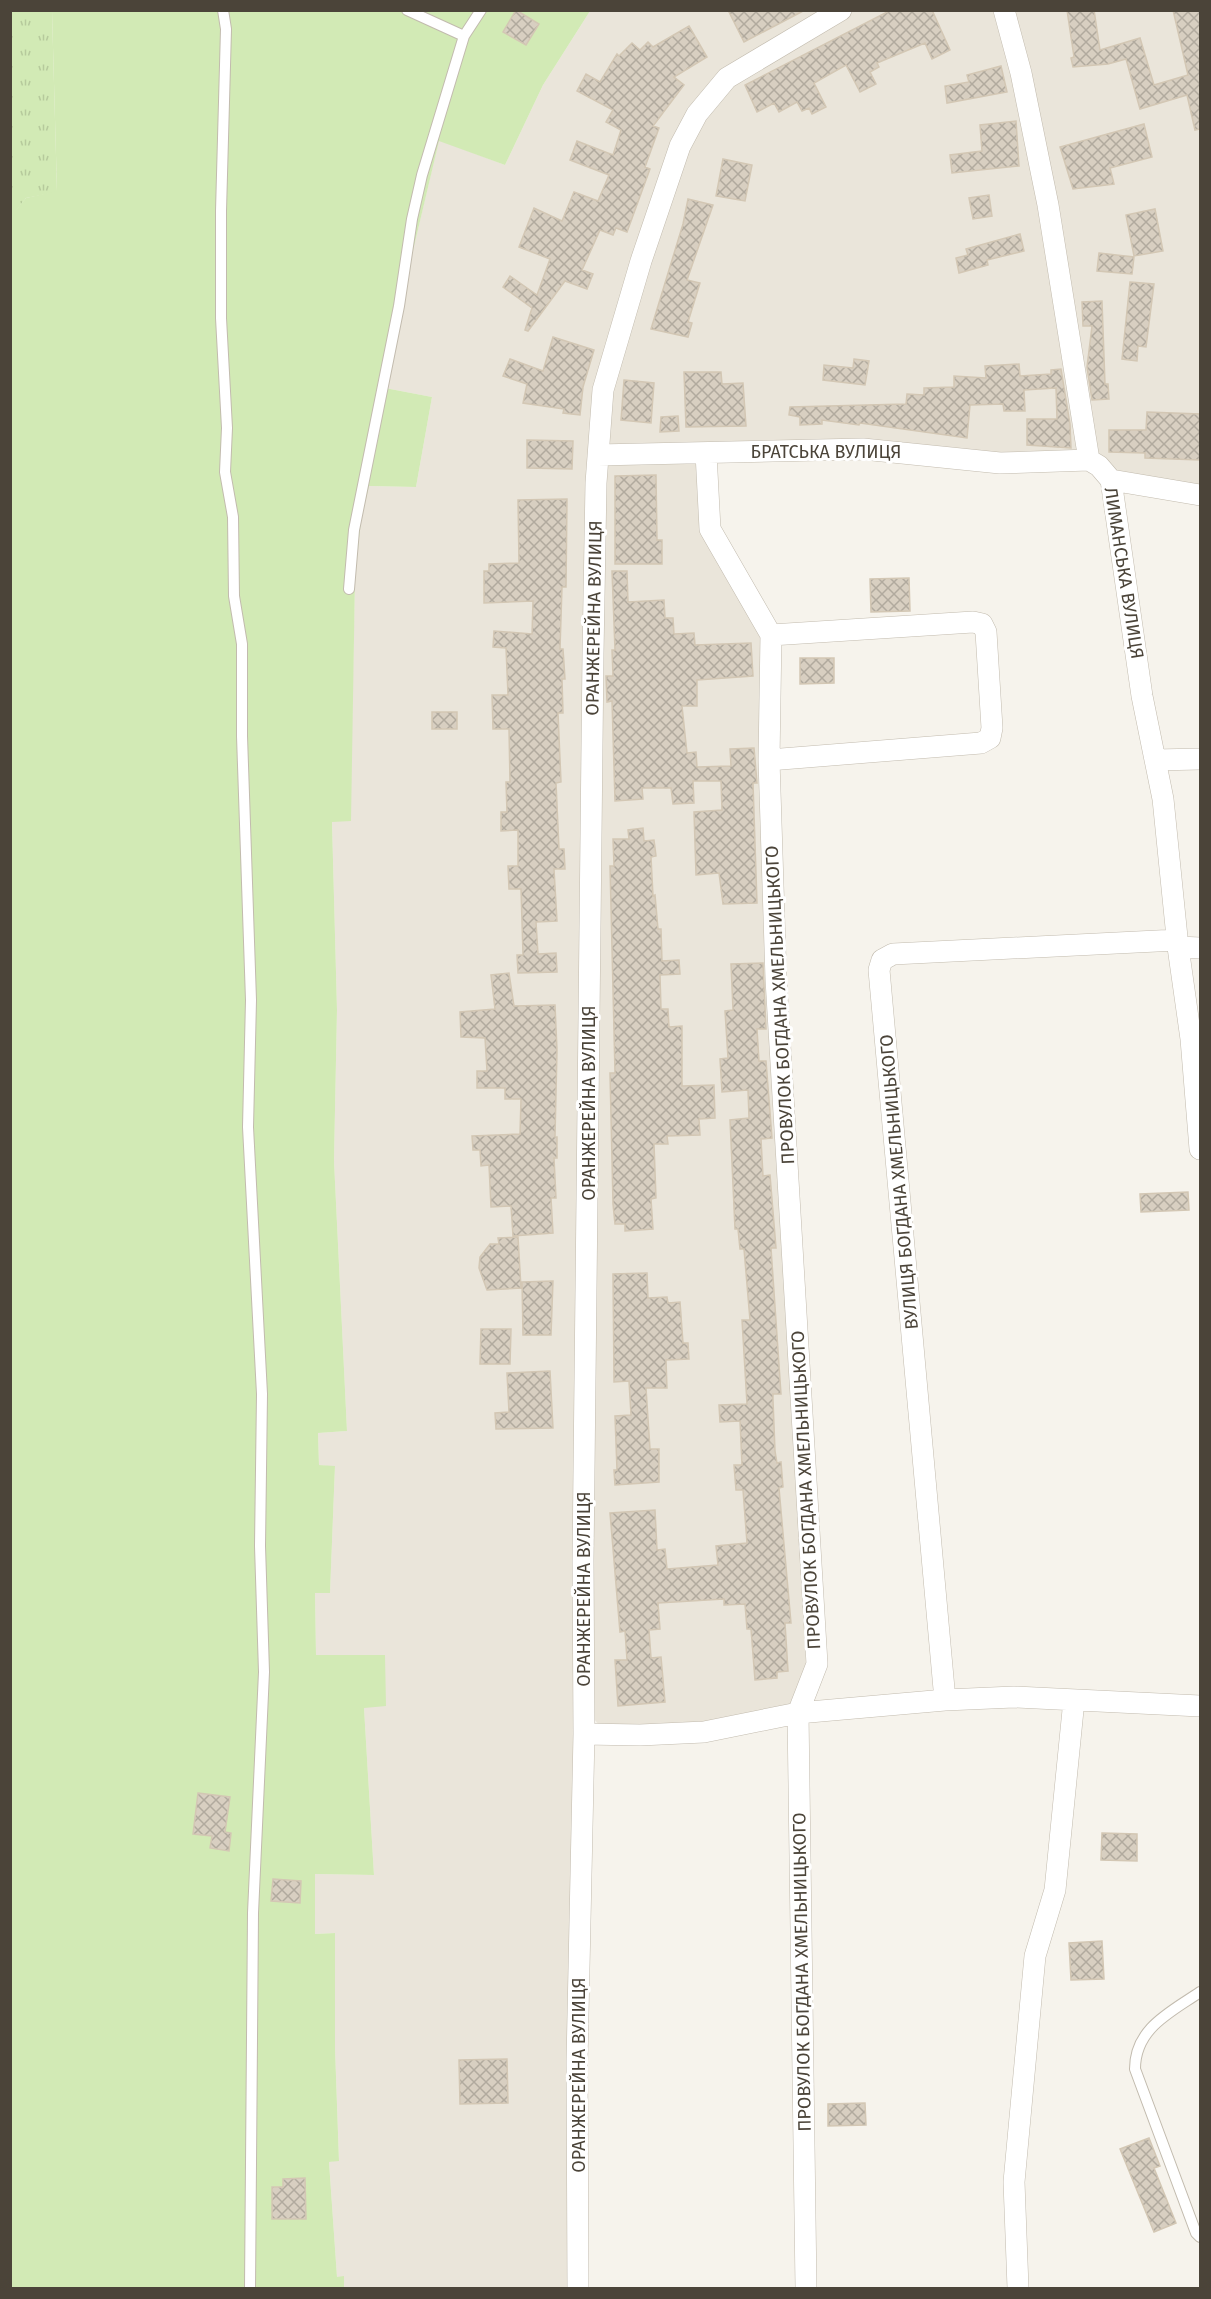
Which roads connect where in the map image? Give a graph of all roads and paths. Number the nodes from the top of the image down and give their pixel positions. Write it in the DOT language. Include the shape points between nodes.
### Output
graph roads {
  1 [pos="223,10"];
  2 [pos="407,10"];
  3 [pos="481,10"];
  4 [pos="841,10"];
  5 [pos="1004,10"];
  6 [pos="464,36"];
  7 [pos="706,453"];
  8 [pos="598,455"];
  9 [pos="1089,460"];
  10 [pos="1111,480"];
  11 [pos="1200,495"];
  12 [pos="349,589"];
  13 [pos="771,635"];
  14 [pos="1200,759"];
  15 [pos="770,760"];
  16 [pos="1156,760"];
  17 [pos="1177,944"];
  18 [pos="1200,948"];
  19 [pos="1200,1149"];
  20 [pos="945,1700"];
  21 [pos="1074,1700"];
  22 [pos="1200,1706"];
  23 [pos="798,1713"];
  24 [pos="584,1734"];
  25 [pos="1200,1992"];
  26 [pos="1200,2237"];
  27 [pos="250,2289"];
  28 [pos="578,2289"];
  29 [pos="806,2289"];
  30 [pos="1018,2289"];
  1 -- 27 [label="lane" via="221,318 227,428 225,472 233,517 233,573 242,644 251,1000 248,1127 262,1394 264,1709 253,1913"];
  2 -- 6 [label="lane"];
  3 -- 6 [label="lane"];
  4 -- 8 [label="street, ОРАНЖЕРЕЙНА ВУЛИЦЯ" via="727,78 711,95 686,135 614,348 603,390"];
  5 -- 9 [label="street" via="1048,205"];
  6 -- 12 [label="lane" via="424,165 415,208 354,530"];
  7 -- 8 [label="street, БРАТСЬКА ВУЛИЦЯ"];
  7 -- 9 [label="street, БРАТСЬКА ВУЛИЦЯ" via="863,449 1000,463"];
  7 -- 13 [label="street" via="710,529"];
  8 -- 24 [label="street, ОРАНЖЕРЕЙНА ВУЛИЦЯ" via="592,678"];
  9 -- 10 [label="street, ЛИМАНСЬКА ВУЛИЦЯ"];
  10 -- 11 [label="street"];
  10 -- 16 [label="street, ЛИМАНСЬКА ВУЛИЦЯ"];
  13 -- 15 [label="street, ПРОВУЛОК БОГДАНА ХМЕЛЬНИЦЬКОГО"];
  13 -- 15 [label="street" via="982,624 986,632 992,728 990,738 981,743"];
  14 -- 16 [label="street"];
  15 -- 23 [label="street, ПРОВУЛОК БОГДАНА ХМЕЛЬНИЦЬКОГО" via="777,991 817,1665"];
  16 -- 17 [label="street, ЛИМАНСЬКА ВУЛИЦЯ"];
  17 -- 18 [label="street"];
  17 -- 19 [label="street, ЛИМАНСЬКА ВУЛИЦЯ" via="1191,1039"];
  17 -- 20 [label="street, ВУЛИЦЯ БОГДАНА ХМЕЛЬНИЦЬКОГО" via="893,954 882,960 879,970"];
  20 -- 21 [label="street"];
  20 -- 23 [label="street"];
  21 -- 22 [label="street"];
  21 -- 30 [label="street" via="1055,1890 1035,1956 1014,2182"];
  23 -- 24 [label="street" via="704,1731"];
  23 -- 29 [label="street, ПРОВУЛОК БОГДАНА ХМЕЛЬНИЦЬКОГО"];
  24 -- 28 [label="street, ОРАНЖЕРЕЙНА ВУЛИЦЯ" via="577,2062"];
  25 -- 26 [label="lane" via="1151,2026 1135,2055 1135,2069"];
}
